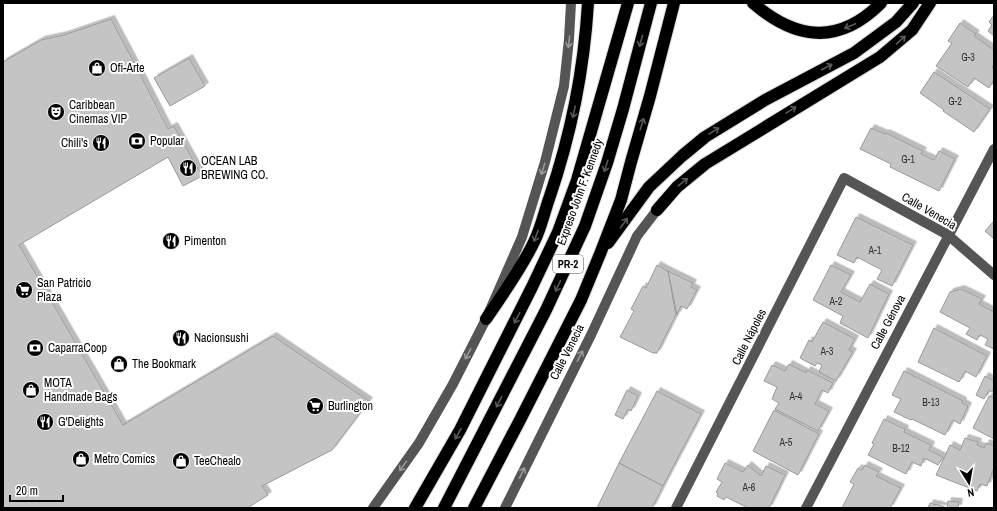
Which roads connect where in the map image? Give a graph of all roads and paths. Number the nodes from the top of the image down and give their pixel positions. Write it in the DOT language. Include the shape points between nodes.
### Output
graph roads {
  1 [pos="571,3"];
  2 [pos="588,3"];
  3 [pos="628,3"];
  4 [pos="651,3"];
  5 [pos="674,3"];
  6 [pos="753,3"];
  7 [pos="881,3"];
  8 [pos="913,3"];
  9 [pos="930,3"];
  10 [pos="994,149"];
  11 [pos="844,178"];
  12 [pos="656,210"];
  13 [pos="948,235"];
  14 [pos="600,254"];
  15 [pos="994,275"];
  16 [pos="486,319"];
  17 [pos="373,508"];
  18 [pos="415,508"];
  19 [pos="444,508"];
  20 [pos="474,508"];
  21 [pos="505,508"];
  22 [pos="676,508"];
  23 [pos="806,508"];
  1 -- 16 [label="street, one-way" via="564,86 545,162 522,236"];
  2 -- 16 [label="highway, one-way" via="577,96 554,185 535,241"];
  3 -- 18 [label="highway, one-way" via="577,180 558,232 460,430"];
  4 -- 19 [label="highway, Expreso John F. Kennedy / PR-2, one-way" via="607,164 585,226 546,310"];
  14 -- 5 [label="highway, PR-2, one-way" via="621,200"];
  7 -- 6 [label="highway, one-way" via="856,24 840,30 819,33 800,30 782,23"];
  14 -- 8 [label="highway, one-way" via="649,187 704,137 764,100 854,53 896,22"];
  12 -- 9 [label="highway, one-way" via="677,187 705,164 880,57 912,30"];
  10 -- 13 [label="street, Calle Génova"];
  11 -- 13 [label="street, Calle Venecia"];
  11 -- 22 [label="street, Calle Nápoles"];
  21 -- 12 [label="street, Calle Venecia, one-way" via="637,236"];
  13 -- 15 [label="street, Calle Venecia"];
  13 -- 23 [label="street, Calle Génova"];
  14 -- 20 [label="highway, PR-2" via="581,300"];
  16 -- 17 [label="street, one-way" via="419,443"];
}
